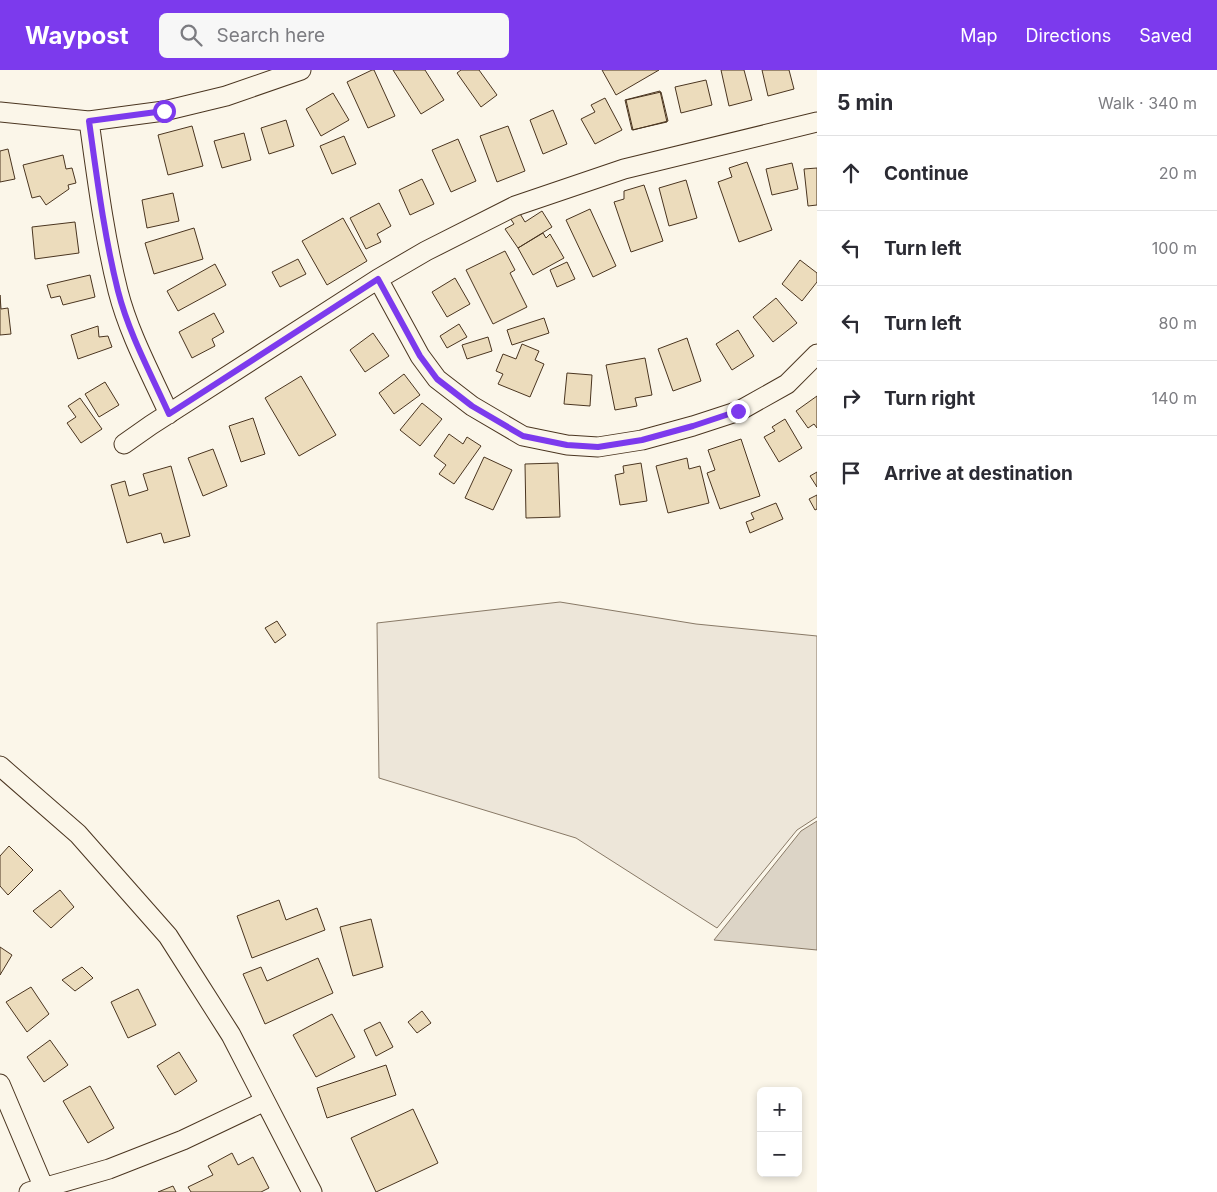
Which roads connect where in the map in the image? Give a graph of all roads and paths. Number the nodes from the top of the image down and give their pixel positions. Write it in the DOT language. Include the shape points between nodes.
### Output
graph roads {
  1 [pos="301,70"];
  2 [pos="0,112"];
  3 [pos="89,121"];
  4 [pos="817,122"];
  5 [pos="378,279"];
  6 [pos="817,354"];
  7 [pos="169,414"];
  8 [pos="124,444"];
  9 [pos="0,766"];
  10 [pos="0,1084"];
  11 [pos="265,1101"];
  12 [pos="37,1190"];
  13 [pos="312,1192"];
  1 -- 3 [label="street" via="217,98 164,111"];
  2 -- 3 [label="street"];
  3 -- 7 [label="street" via="105,231 119,292 140,354"];
  4 -- 5 [label="street" via="624,169 515,206"];
  5 -- 6 [label="street" via="420,356 437,379 472,406 523,436 567,445 598,447 642,440 738,411 787,384"];
  5 -- 7 [label="street"];
  7 -- 8 [label="street"];
  9 -- 11 [label="street" via="78,834 168,936 231,1035"];
  10 -- 12 [label="street"];
  11 -- 12 [label="street" via="184,1140 109,1169"];
  11 -- 13 [label="street"];
}
